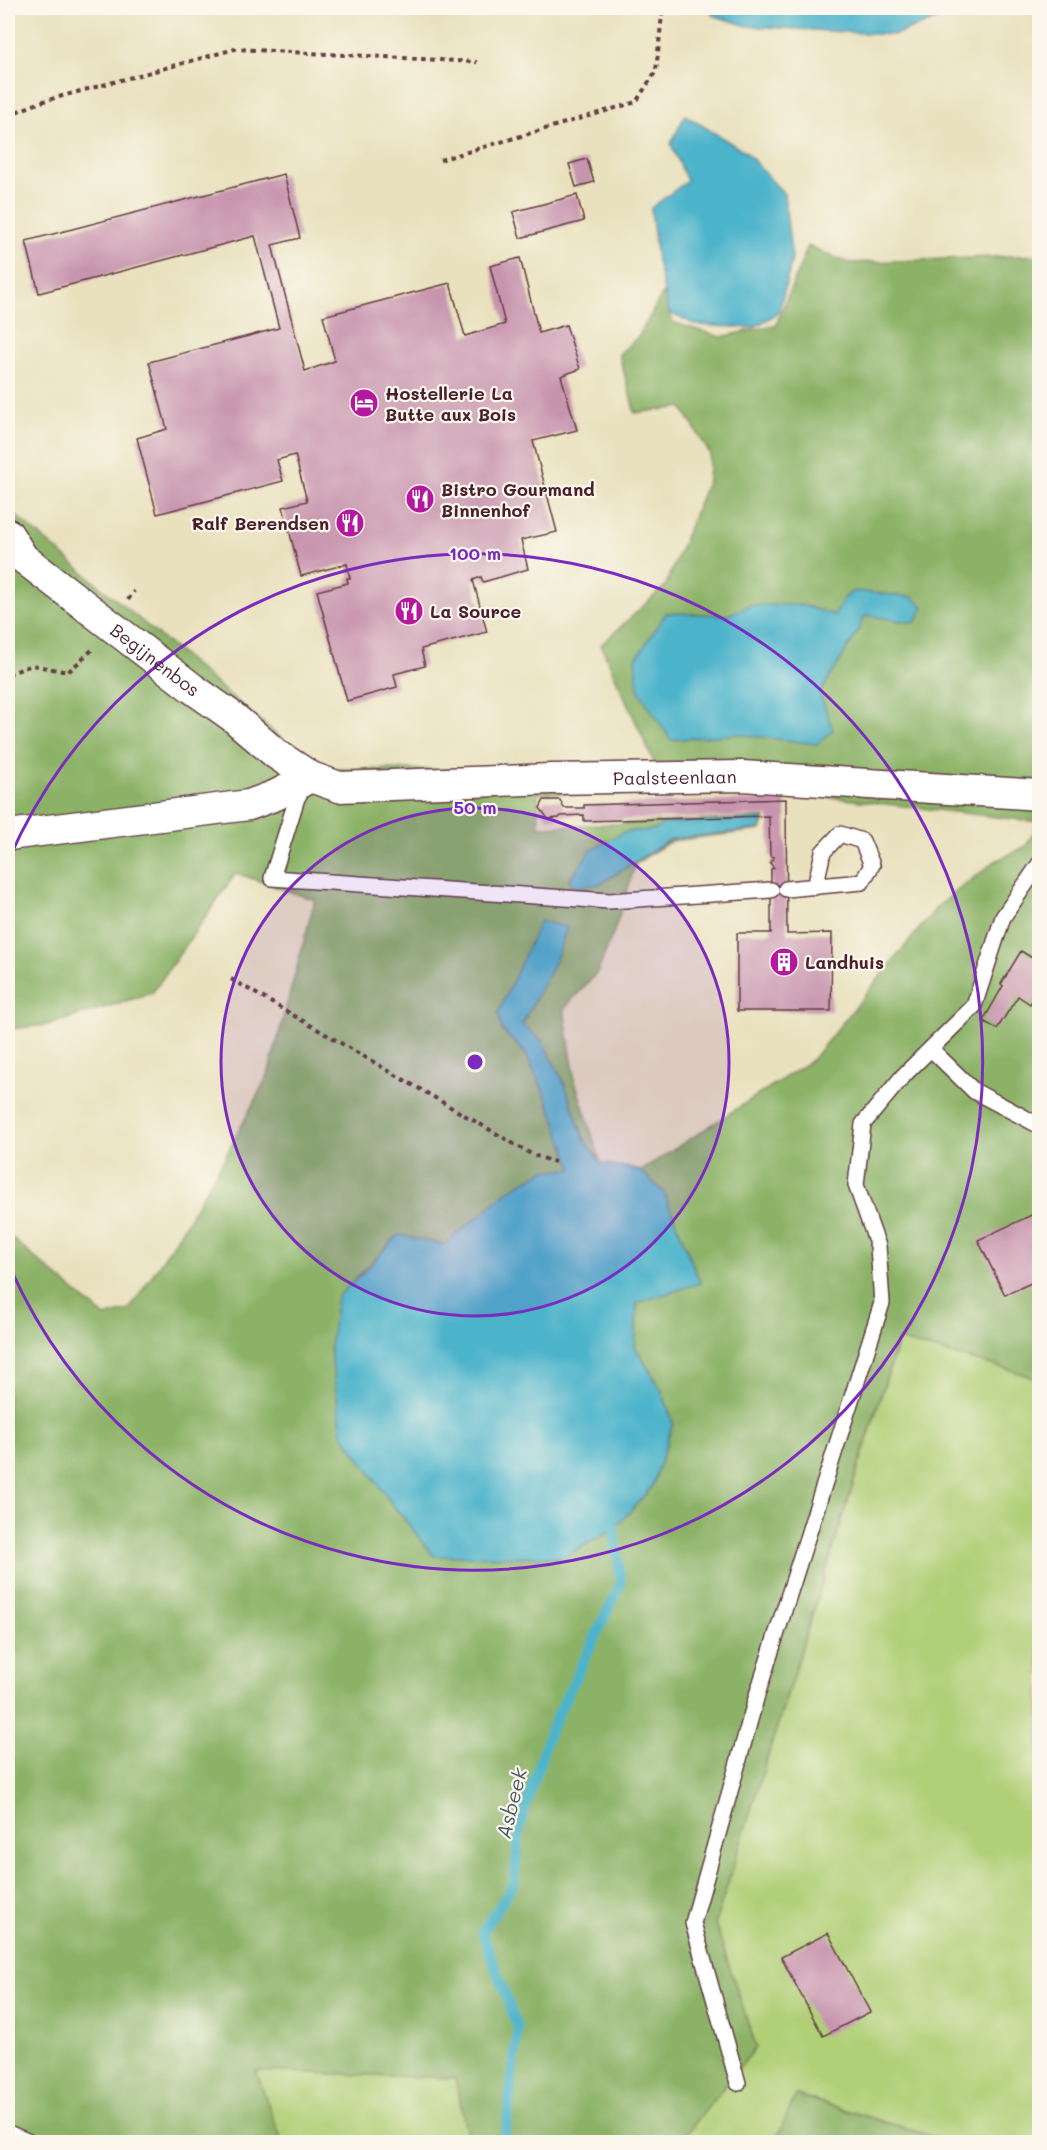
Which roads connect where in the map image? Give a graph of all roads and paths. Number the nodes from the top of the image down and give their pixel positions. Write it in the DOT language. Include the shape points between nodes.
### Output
graph roads {
  1 [pos="661,8"];
  2 [pos="477,62"];
  3 [pos="8,115"];
  4 [pos="440,160"];
  5 [pos="8,534"];
  6 [pos="134,591"];
  7 [pos="110,626"];
  8 [pos="8,674"];
  9 [pos="311,777"];
  10 [pos="1040,795"];
  11 [pos="8,835"];
  12 [pos="1040,863"];
  13 [pos="815,887"];
  14 [pos="231,979"];
  15 [pos="930,1049"];
  16 [pos="1040,1126"];
  17 [pos="555,1162"];
  18 [pos="738,2083"];
  19 [pos="8,2133"];
  20 [pos="29,2142"];
  1 -- 4 [label="path" via="656,71 636,102"];
  2 -- 3 [label="path" via="235,49 44,101"];
  5 -- 7 [label="street, Begijnenbos" via="23,558"];
  6 -- 7 [label="path"];
  7 -- 8 [label="path" via="96,646 68,672 32,665"];
  7 -- 9 [label="street, Begijnenbos"];
  9 -- 10 [label="street, Paalsteenlaan" via="339,787 742,776"];
  9 -- 11 [label="street" via="249,805"];
  9 -- 13 [label="lane" via="297,798 272,878 609,902"];
  12 -- 15 [label="lane" via="1003,917 974,1006"];
  14 -- 17 [label="path" via="533,1155"];
  15 -- 16 [label="lane" via="974,1091"];
  15 -- 18 [label="lane" via="863,1124 856,1185 878,1246 882,1303 757,1695 693,1923"];
  19 -- 20 [label="lane"];
}
